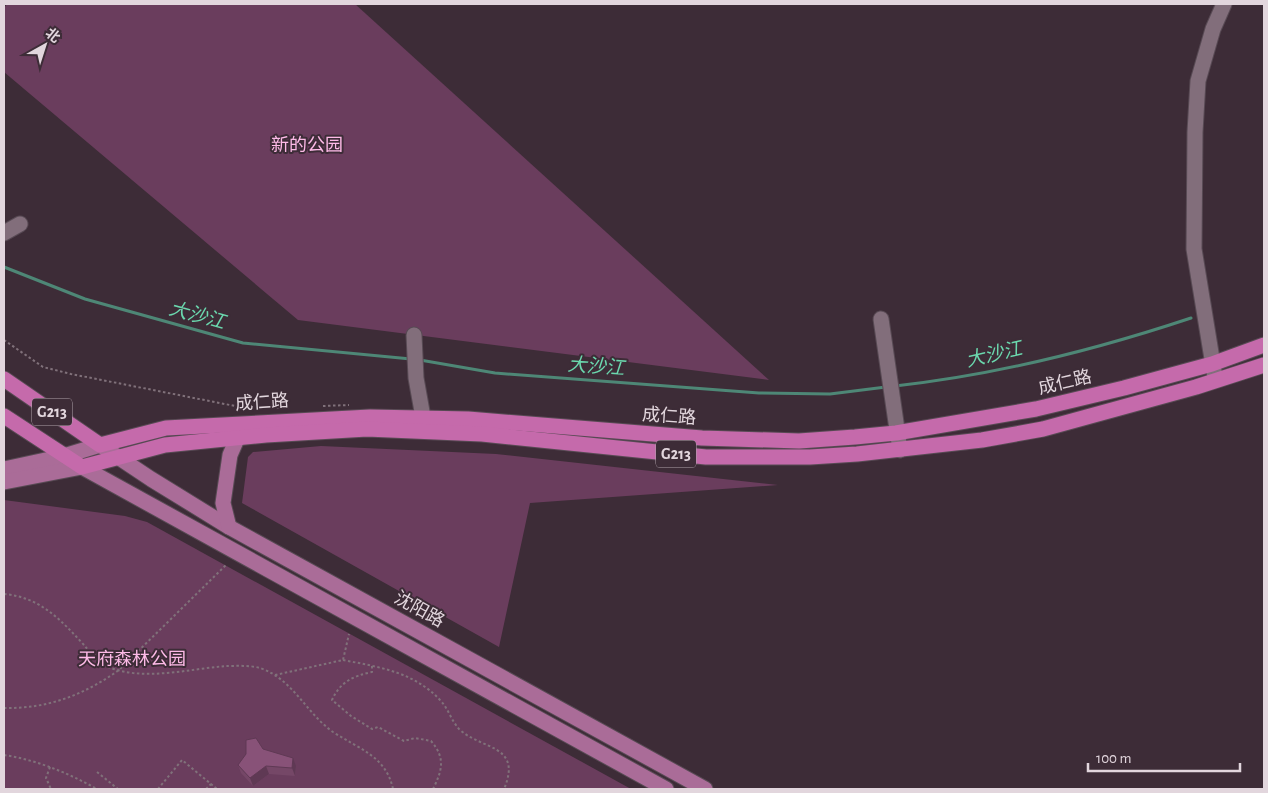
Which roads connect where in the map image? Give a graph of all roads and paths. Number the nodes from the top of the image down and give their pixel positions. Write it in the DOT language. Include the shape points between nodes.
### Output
graph roads {
  1 [pos="1224,4"];
  2 [pos="20,224"];
  3 [pos="4,233"];
  4 [pos="882,319"];
  5 [pos="414,335"];
  6 [pos="4,340"];
  7 [pos="1264,345"];
  8 [pos="1212,364"];
  9 [pos="1264,364"];
  10 [pos="4,379"];
  11 [pos="1216,380"];
  12 [pos="350,405"];
  13 [pos="314,407"];
  14 [pos="294,408"];
  15 [pos="4,416"];
  16 [pos="423,417"];
  17 [pos="896,433"];
  18 [pos="237,440"];
  19 [pos="100,445"];
  20 [pos="900,450"];
  21 [pos="64,456"];
  22 [pos="119,457"];
  23 [pos="82,467"];
  24 [pos="4,469"];
  25 [pos="4,482"];
  26 [pos="229,527"];
  27 [pos="226,565"];
  28 [pos="4,594"];
  29 [pos="349,634"];
  30 [pos="343,660"];
  31 [pos="372,666"];
  32 [pos="119,670"];
  33 [pos="275,675"];
  34 [pos="4,708"];
  35 [pos="4,755"];
  36 [pos="50,767"];
  37 [pos="97,772"];
  38 [pos="211,784"];
  39 [pos="701,788"];
  40 [pos="51,789"];
  41 [pos="97,789"];
  42 [pos="118,789"];
  43 [pos="158,789"];
  44 [pos="206,789"];
  45 [pos="216,789"];
  46 [pos="393,789"];
  47 [pos="433,789"];
  48 [pos="504,789"];
  49 [pos="666,789"];
  1 -- 8 [label="street" via="1213,28 1198,81 1195,132 1194,249"];
  2 -- 3 [label="street"];
  4 -- 17 [label="street"];
  5 -- 16 [label="street" via="416,378"];
  6 -- 14 [label="path" via="43,367 71,374 235,406"];
  7 -- 8 [label="highway, 成仁路 / G213"];
  8 -- 11 [label="street"];
  8 -- 17 [label="highway, 成仁路 / G213" via="1036,409"];
  9 -- 11 [label="highway, 成仁路 / G213"];
  10 -- 19 [label="highway, G213"];
  11 -- 20 [label="highway, 成仁路 / G213" via="1043,429"];
  12 -- 13 [label="path"];
  15 -- 21 [label="highway, G213"];
  16 -- 17 [label="highway, 成仁路 / G213" via="752,440 799,441"];
  16 -- 19 [label="highway, 成仁路 / G213" via="302,419 166,428"];
  17 -- 20 [label="street"];
  18 -- 20 [label="highway, 成仁路 / G213" via="266,435 367,429 482,434 706,457 810,457"];
  18 -- 22 [label="highway, 成仁路 / G213" via="165,446"];
  18 -- 26 [label="main road" via="230,455 223,503"];
  19 -- 21 [label="main road, 成仁路"];
  19 -- 22 [label="main road, 沈阳路"];
  21 -- 23 [label="highway, G213"];
  21 -- 24 [label="main road, 成仁路"];
  22 -- 23 [label="highway, 成仁路 / G213"];
  22 -- 26 [label="main road, 沈阳路"];
  23 -- 25 [label="main road"];
  23 -- 49 [label="main road"];
  26 -- 39 [label="main road, 沈阳路"];
  27 -- 32 [label="path"];
  28 -- 32 [label="path" via="35,602 57,616 93,656 104,665"];
  29 -- 30 [label="path"];
  30 -- 31 [label="path"];
  30 -- 33 [label="path"];
  31 -- 47 [label="path" via="372,672 341,684 332,700 372,729 378,727 404,741 415,738 431,741 442,760"];
  31 -- 48 [label="path" via="389,668 425,687 442,701 460,729 473,739 499,750 508,769"];
  32 -- 33 [label="path" via="162,672 234,666 258,667"];
  32 -- 34 [label="path" via="102,682 53,703 29,709"];
  33 -- 46 [label="path" via="296,693 318,720 386,768"];
  35 -- 36 [label="path"];
  36 -- 40 [label="path" via="46,778"];
  36 -- 41 [label="path"];
  37 -- 42 [label="path"];
  38 -- 43 [label="path" via="182,760"];
  38 -- 44 [label="path"];
  38 -- 45 [label="path"];
}
